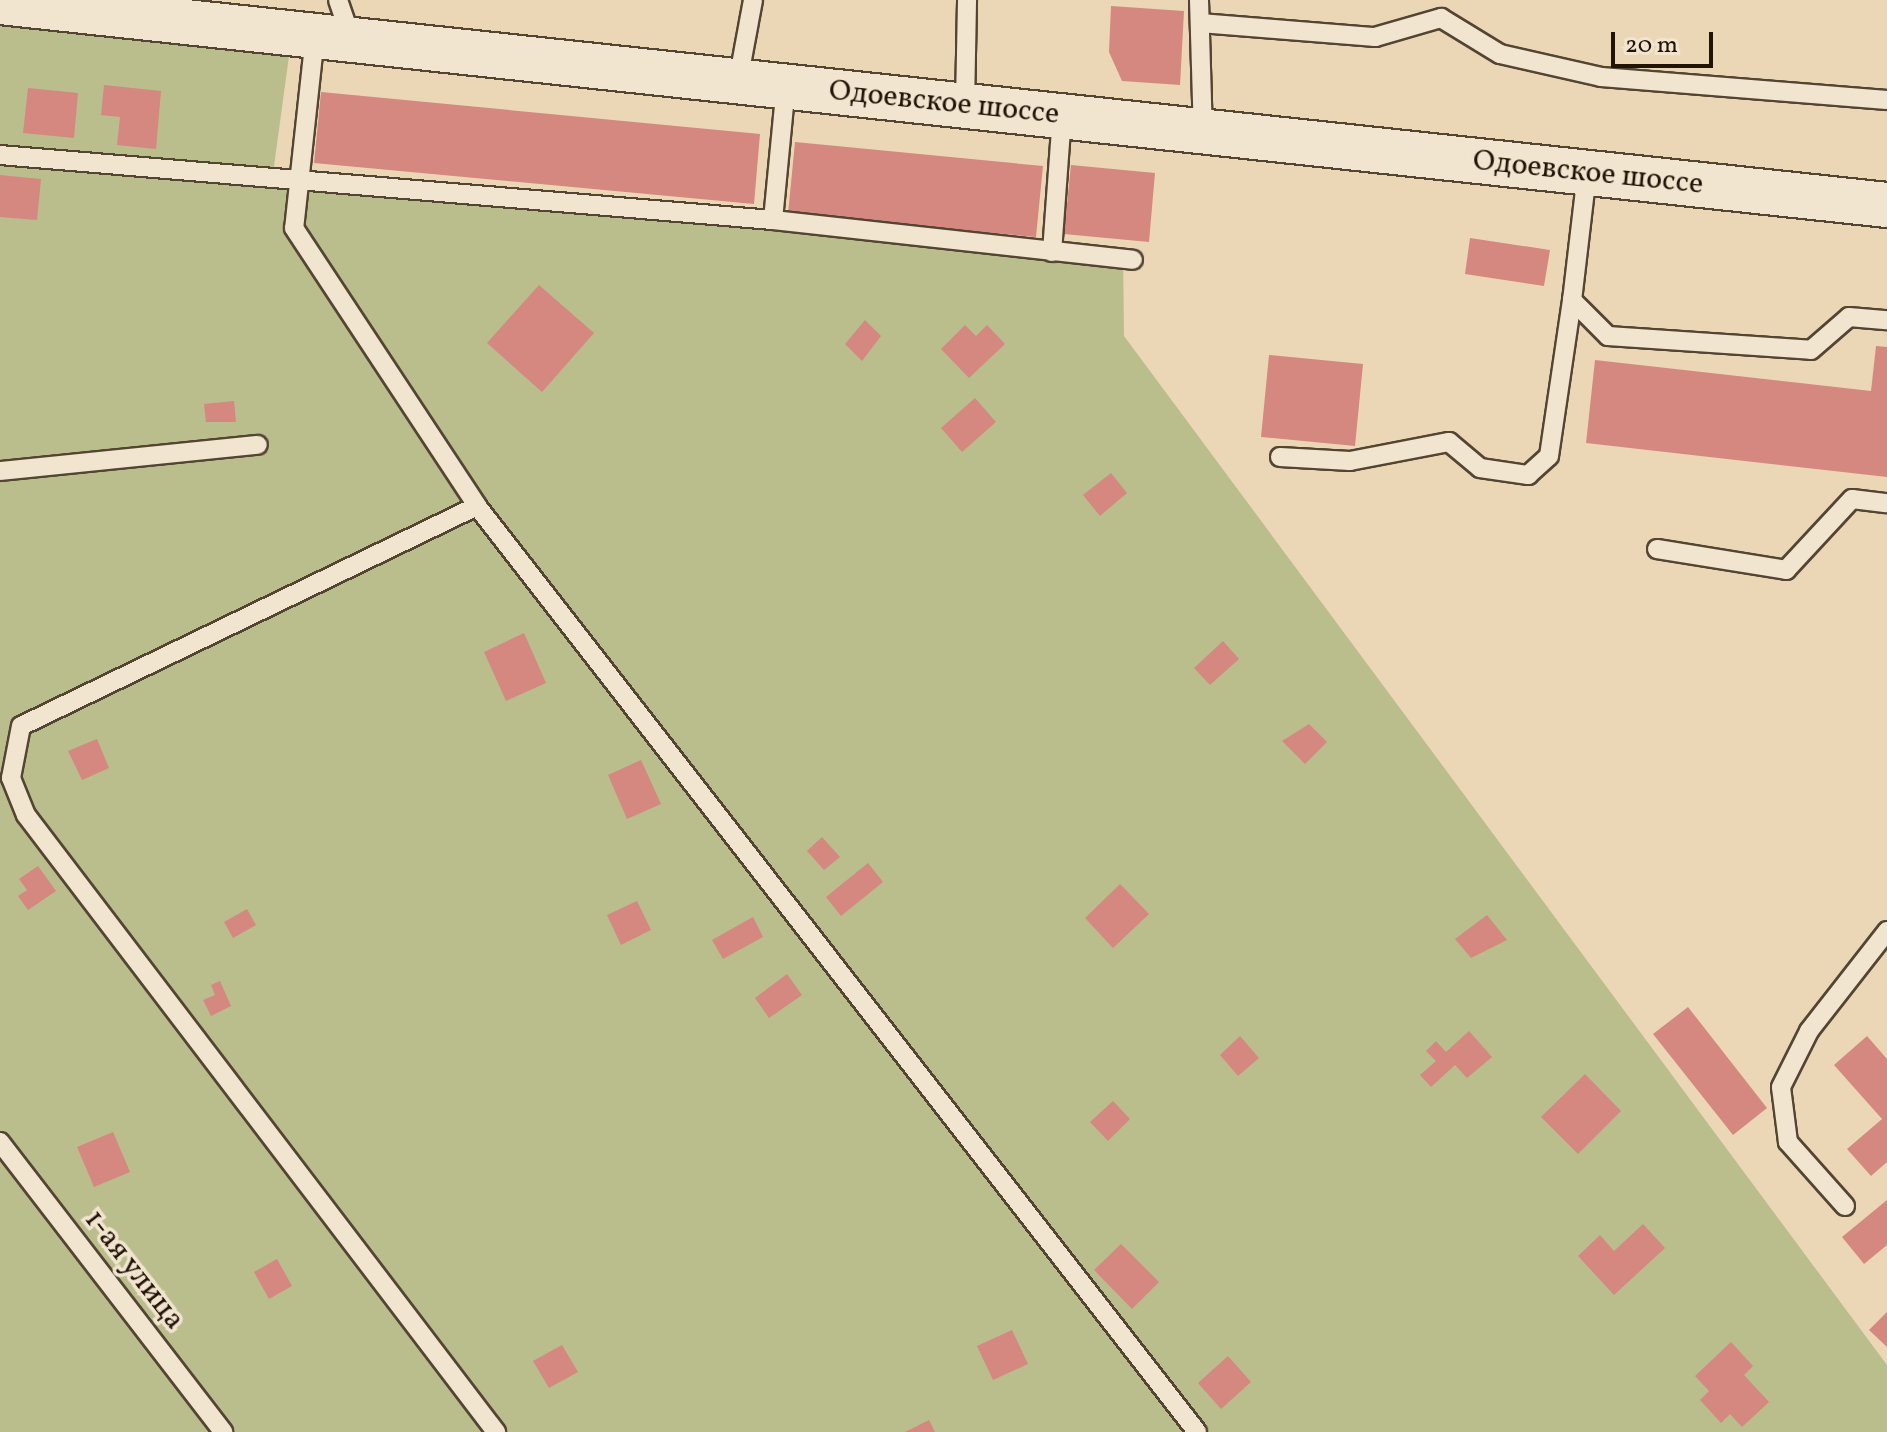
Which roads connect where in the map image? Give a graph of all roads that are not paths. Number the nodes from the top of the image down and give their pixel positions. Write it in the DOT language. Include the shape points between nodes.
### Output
graph roads {
  1 [pos="753,0"];
  2 [pos="967,0"];
  3 [pos="1199,0"];
  4 [pos="0,2"];
  5 [pos="1439,9"];
  6 [pos="1200,23"];
  7 [pos="335,25"];
  8 [pos="738,81"];
  9 [pos="786,86"];
  10 [pos="1887,100"];
  11 [pos="965,106"];
  12 [pos="1062,116"];
  13 [pos="1203,131"];
  14 [pos="0,155"];
  15 [pos="1587,173"];
  16 [pos="299,184"];
  17 [pos="1887,205"];
  18 [pos="773,220"];
  19 [pos="1052,252"];
  20 [pos="1133,260"];
  21 [pos="1572,300"];
  22 [pos="1887,320"];
  23 [pos="258,445"];
  24 [pos="1280,457"];
  25 [pos="0,471"];
  26 [pos="1887,503"];
  27 [pos="477,506"];
  28 [pos="1657,549"];
  29 [pos="21,726"];
  30 [pos="0,734"];
  31 [pos="1887,931"];
  32 [pos="0,1142"];
  33 [pos="1845,1206"];
  34 [pos="223,1432"];
  35 [pos="496,1432"];
  36 [pos="1197,1432"];
  1 -- 8 [label="lane"];
  2 -- 11 [label="lane"];
  3 -- 6 [label="lane"];
  4 -- 7 [label="main road, Одоевское шоссе"];
  5 -- 6 [label="lane" via="1375,37"];
  5 -- 10 [label="lane" via="1500,54 1601,77"];
  6 -- 13 [label="lane"];
  7 -- 8 [label="main road, Одоевское шоссе"];
  7 -- 16 [label="lane"];
  8 -- 9 [label="main road, Одоевское шоссе"];
  9 -- 11 [label="main road, Одоевское шоссе"];
  9 -- 18 [label="lane"];
  11 -- 12 [label="main road, Одоевское шоссе"];
  12 -- 13 [label="main road, Одоевское шоссе"];
  12 -- 19 [label="lane"];
  13 -- 15 [label="main road, Одоевское шоссе"];
  14 -- 16 [label="lane"];
  15 -- 17 [label="main road, Одоевское шоссе"];
  15 -- 21 [label="lane"];
  16 -- 18 [label="lane"];
  16 -- 27 [label="lane" via="294,228"];
  18 -- 19 [label="lane"];
  19 -- 20 [label="lane"];
  21 -- 22 [label="lane" via="1608,336 1811,350 1849,317"];
  21 -- 24 [label="lane" via="1549,456 1528,475 1480,468 1449,442 1350,461"];
  23 -- 25 [label="lane"];
  26 -- 28 [label="lane" via="1852,499 1786,570"];
  27 -- 29 [label="lane"];
  27 -- 36 [label="lane"];
  29 -- 30 [label="lane"];
  29 -- 35 [label="lane" via="11,778 26,815"];
  31 -- 33 [label="lane" via="1809,1031 1781,1087 1788,1142"];
  32 -- 34 [label="lane, 1-ая улица"];
}
